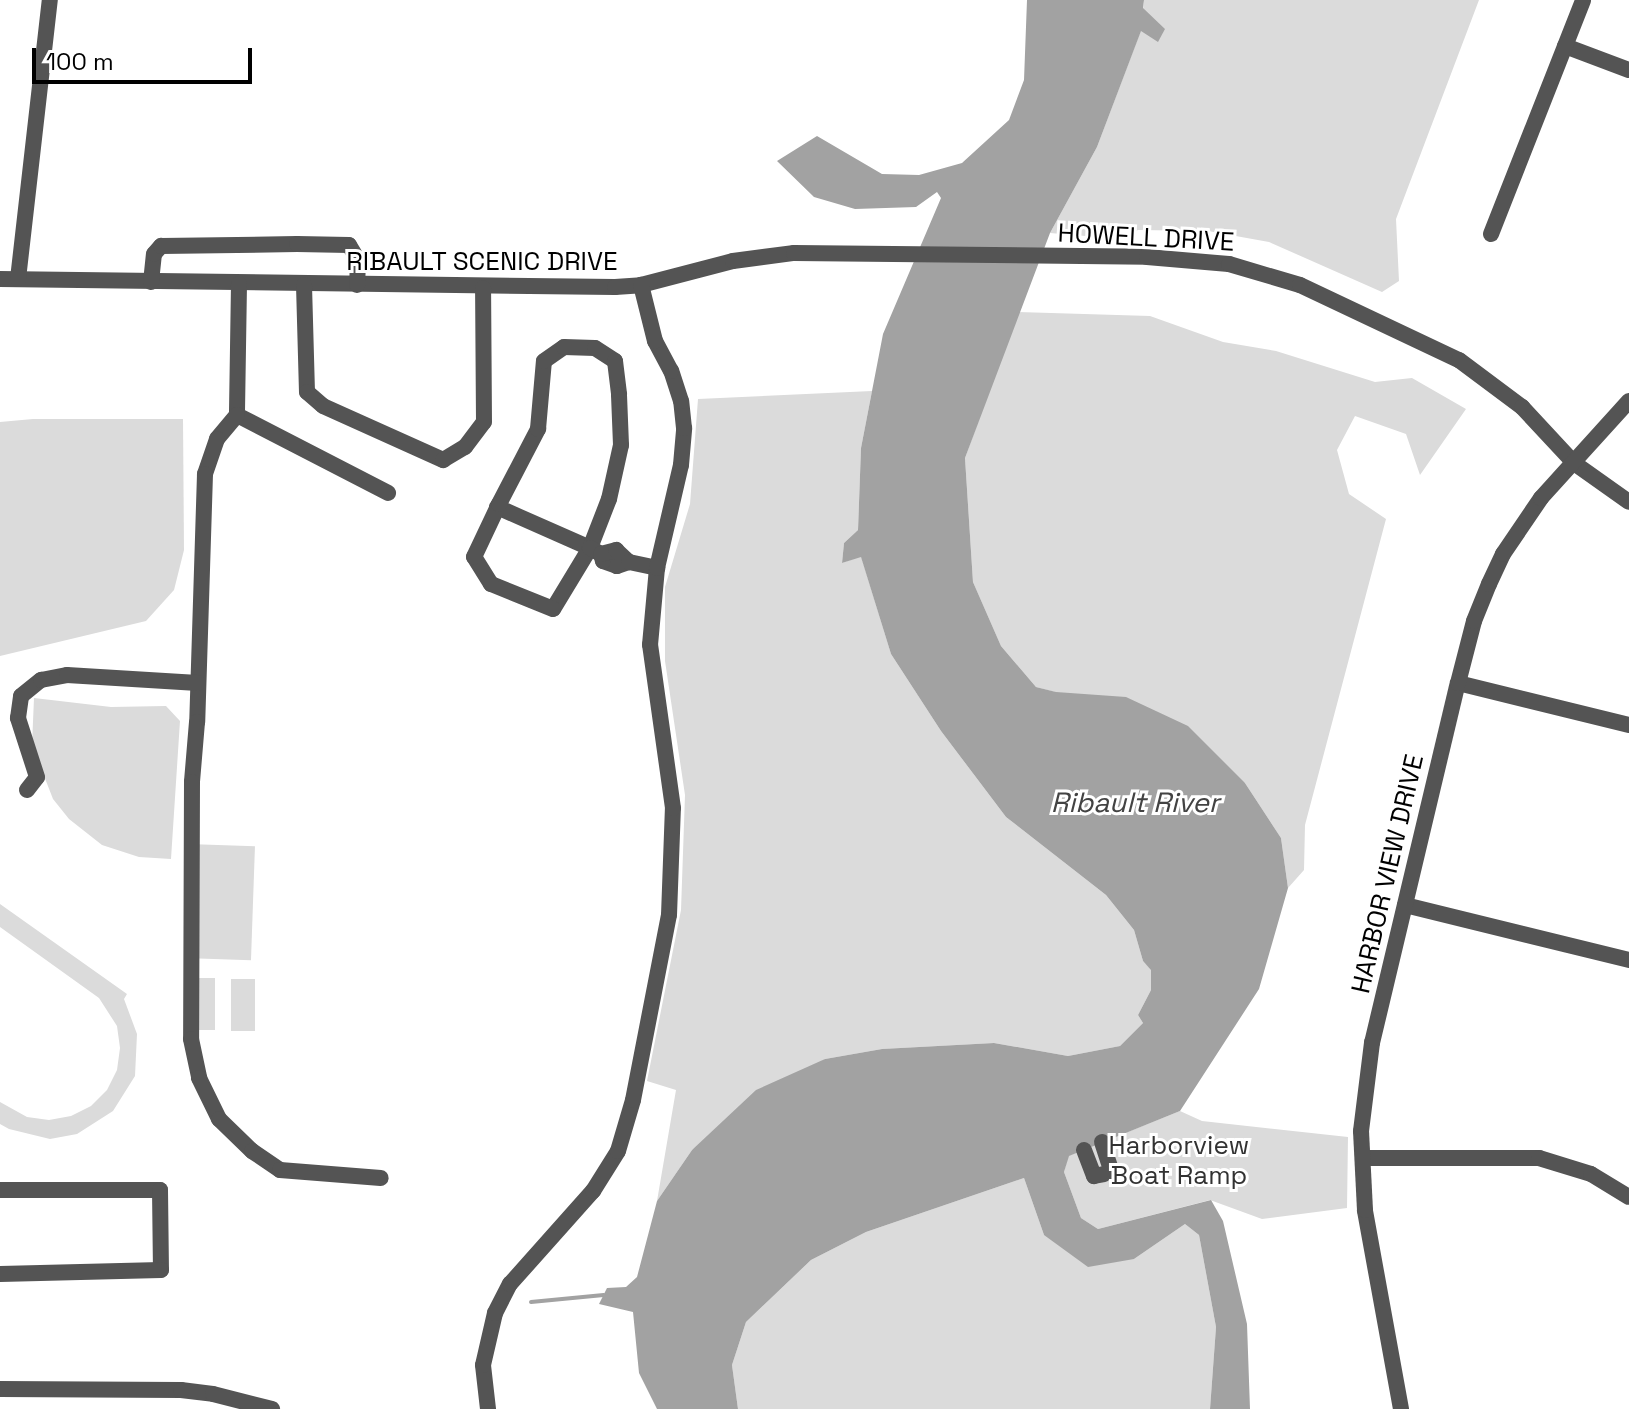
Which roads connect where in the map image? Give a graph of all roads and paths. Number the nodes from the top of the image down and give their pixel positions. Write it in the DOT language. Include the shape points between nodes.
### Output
graph roads {
  1 [pos="50,0"];
  2 [pos="1583,0"];
  3 [pos="1565,46"];
  4 [pos="1629,70"];
  5 [pos="1491,234"];
  6 [pos="0,279"];
  7 [pos="18,279"];
  8 [pos="151,282"];
  9 [pos="239,284"];
  10 [pos="304,285"];
  11 [pos="357,285"];
  12 [pos="641,285"];
  13 [pos="483,288"];
  14 [pos="1629,401"];
  15 [pos="237,415"];
  16 [pos="1574,463"];
  17 [pos="388,493"];
  18 [pos="1629,502"];
  19 [pos="497,507"];
  20 [pos="596,551"];
  21 [pos="657,568"];
  22 [pos="198,683"];
  23 [pos="1458,683"];
  24 [pos="1629,725"];
  25 [pos="27,790"];
  26 [pos="1405,905"];
  27 [pos="1629,960"];
  28 [pos="1102,1142"];
  29 [pos="1084,1150"];
  30 [pos="1363,1158"];
  31 [pos="381,1178"];
  32 [pos="0,1190"];
  33 [pos="1629,1197"];
  34 [pos="0,1274"];
  35 [pos="0,1389"];
  36 [pos="272,1409"];
  37 [pos="488,1409"];
  38 [pos="1401,1409"];
  1 -- 7 [label="street"];
  2 -- 3 [label="street"];
  3 -- 4 [label="street"];
  3 -- 5 [label="street"];
  6 -- 7 [label="street, RIBAULT SCENIC DRIVE"];
  7 -- 8 [label="street, RIBAULT SCENIC DRIVE"];
  8 -- 9 [label="street, RIBAULT SCENIC DRIVE"];
  8 -- 11 [label="street" via="154,254 161,246 349,245 355,250"];
  9 -- 10 [label="street, RIBAULT SCENIC DRIVE"];
  9 -- 15 [label="street"];
  10 -- 11 [label="street, RIBAULT SCENIC DRIVE"];
  10 -- 13 [label="street" via="307,392 323,406 443,460 465,447 484,422"];
  11 -- 13 [label="street, RIBAULT SCENIC DRIVE"];
  12 -- 13 [label="street, RIBAULT SCENIC DRIVE"];
  12 -- 16 [label="street, HOWELL DRIVE" via="762,256 1147,257 1229,264 1300,285 1459,360 1522,407"];
  12 -- 21 [label="street, RIBAULT SCENIC DRIVE" via="655,341 681,401 684,428 681,465"];
  14 -- 16 [label="street, HARBOR VIEW DRIVE"];
  15 -- 17 [label="street"];
  15 -- 22 [label="street" via="217,439 205,474"];
  16 -- 18 [label="street, HOWELL DRIVE"];
  16 -- 23 [label="street, HARBOR VIEW DRIVE" via="1541,498 1503,554 1474,621"];
  19 -- 20 [label="street"];
  19 -- 20 [label="street" via="474,557 491,584 553,609"];
  19 -- 20 [label="street" via="538,429 544,361 564,347 595,348 615,361 621,445"];
  20 -- 21 [label="street" via="616,550 629,562"];
  21 -- 37 [label="street, RIBAULT SCENIC DRIVE" via="650,645 673,808 673,877 633,1100 605,1176 510,1284 495,1313 483,1365"];
  22 -- 25 [label="street" via="67,675 41,680 21,696 18,718 37,777"];
  22 -- 31 [label="street" via="190,954 191,1039 199,1078 219,1119 280,1170"];
  23 -- 24 [label="street"];
  23 -- 26 [label="street, HARBOR VIEW DRIVE"];
  26 -- 27 [label="street"];
  26 -- 30 [label="street, HARBOR VIEW DRIVE" via="1372,1043 1361,1131"];
  28 -- 29 [label="street" via="1108,1173 1094,1176"];
  30 -- 33 [label="street" via="1539,1158 1591,1174"];
  30 -- 38 [label="street, HARBOR VIEW DRIVE" via="1365,1210"];
  32 -- 34 [label="street" via="160,1190 161,1270"];
  35 -- 36 [label="street" via="181,1390"];
}
